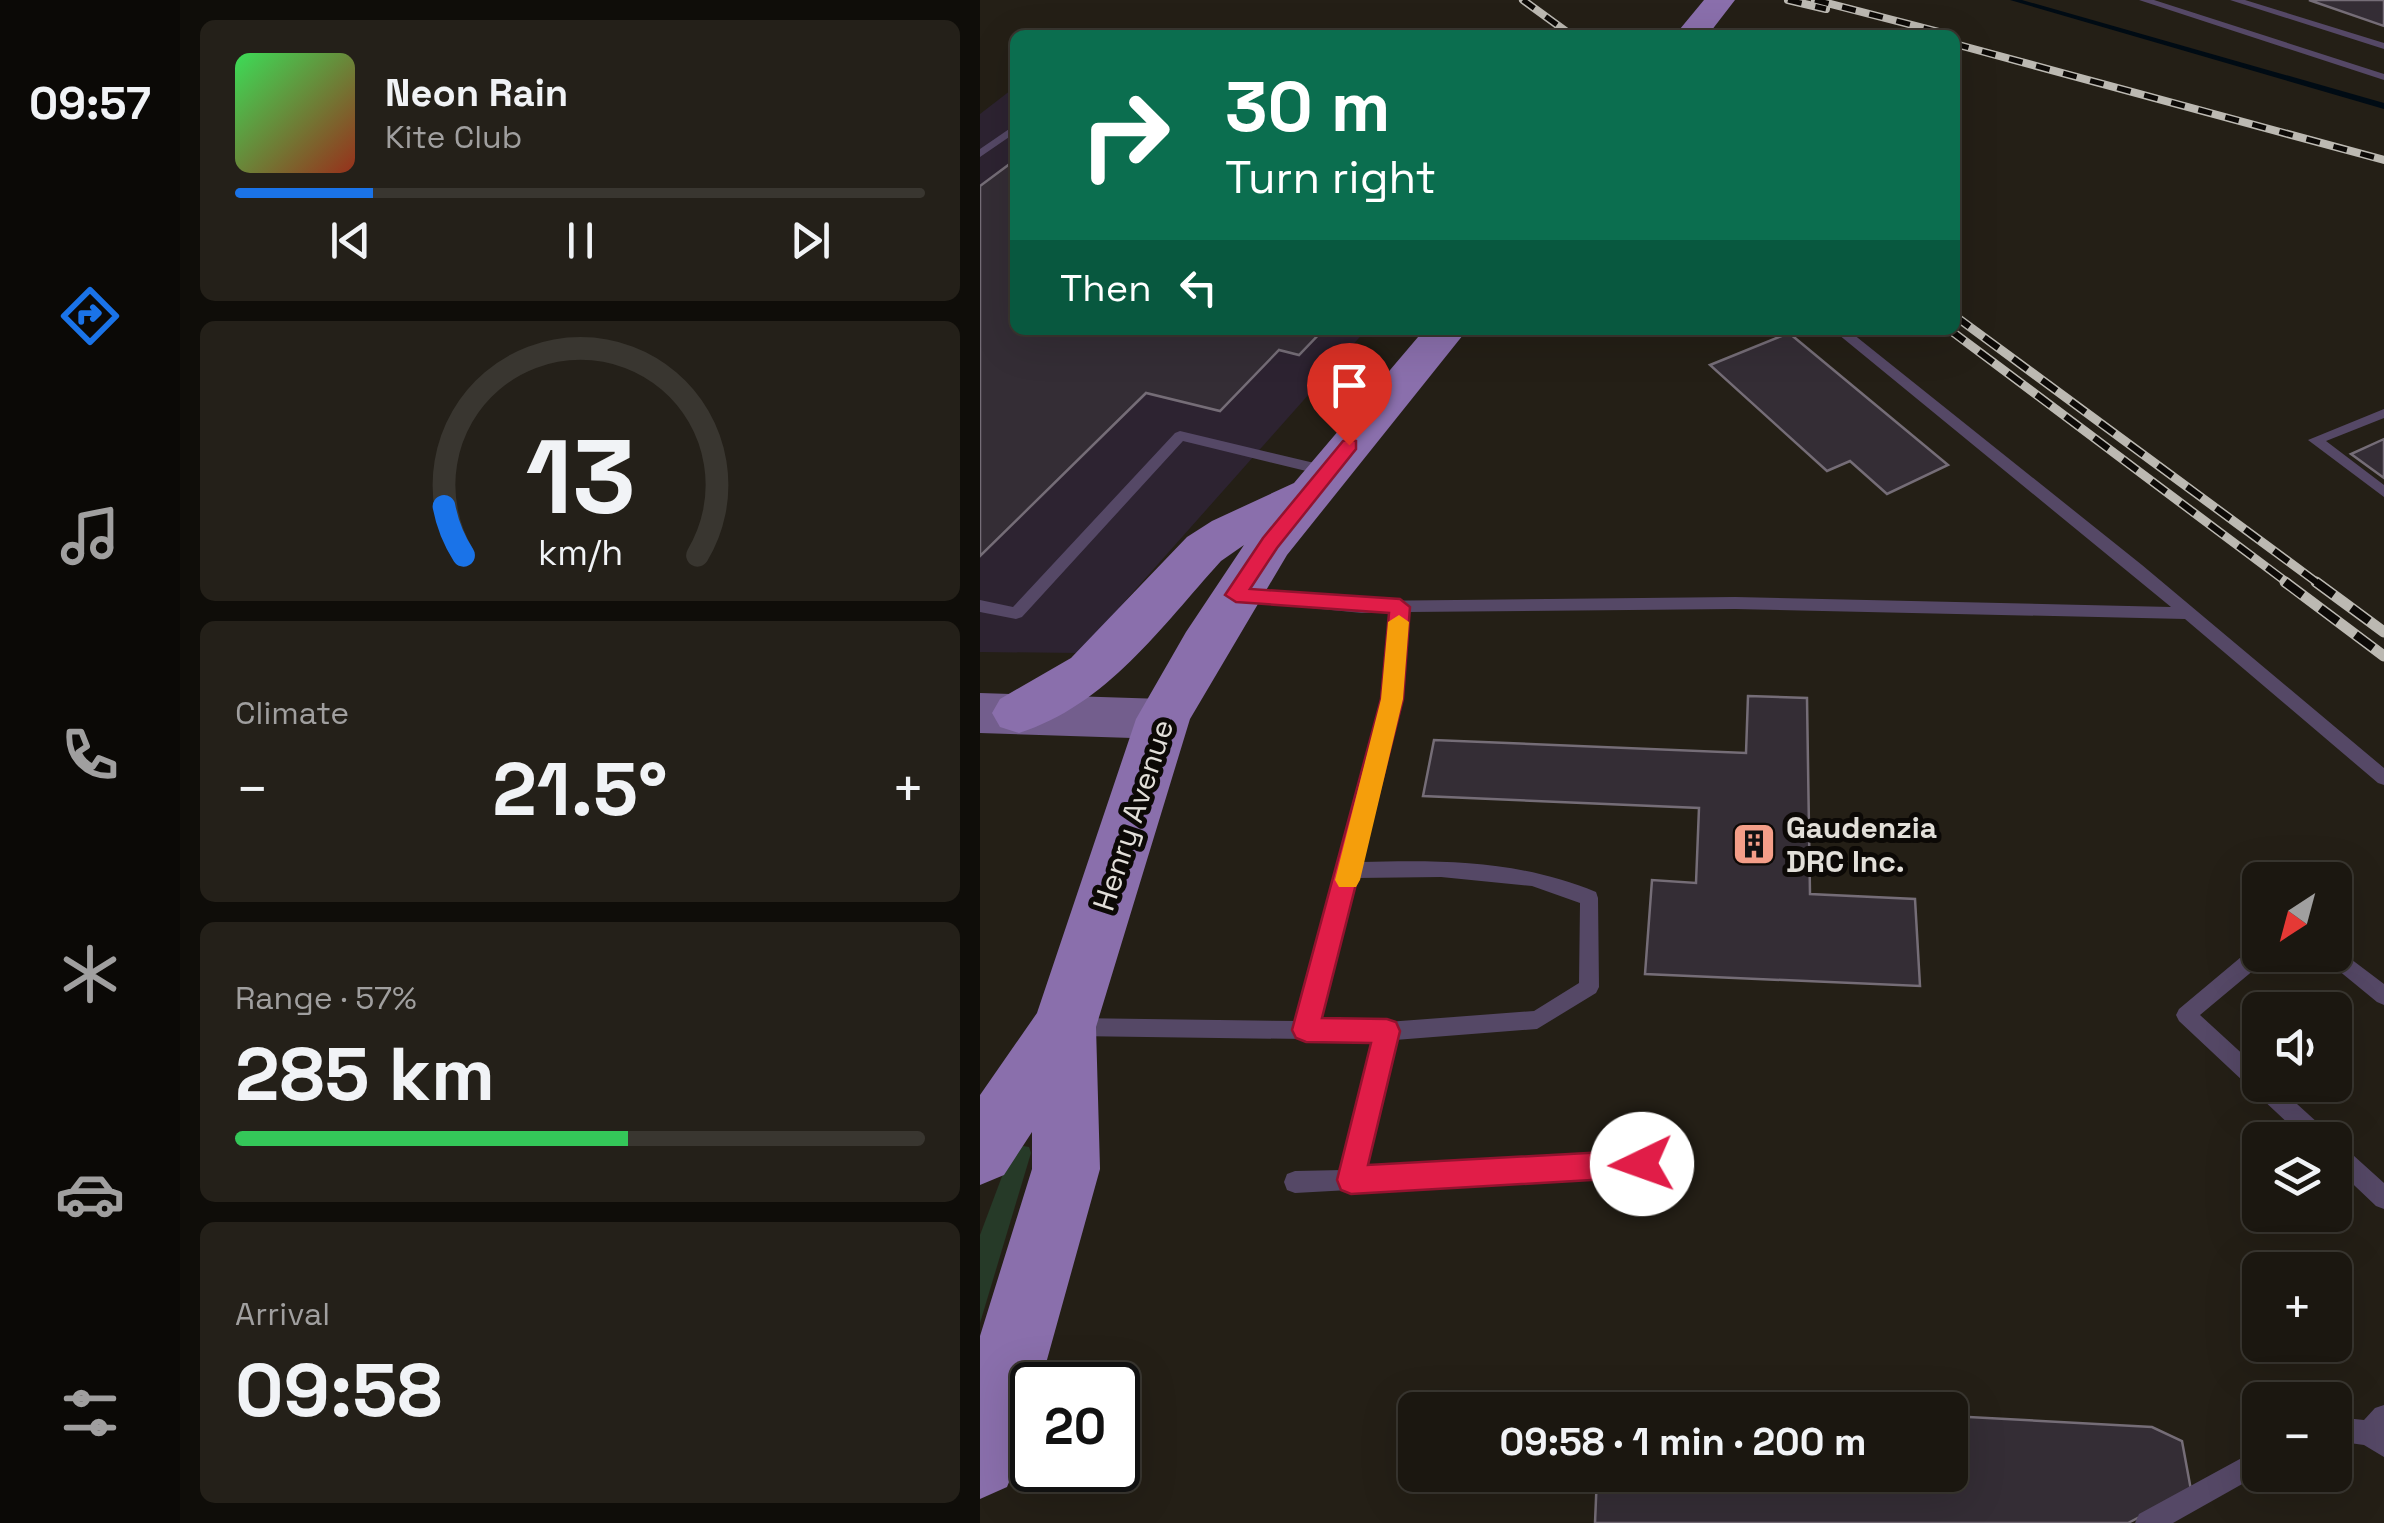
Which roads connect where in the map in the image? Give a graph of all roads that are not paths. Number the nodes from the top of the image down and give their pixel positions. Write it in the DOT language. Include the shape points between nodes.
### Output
graph roads {
  1 [pos="1720,0"];
  2 [pos="2144,0"];
  3 [pos="2236,0"];
  4 [pos="1695,30"];
  5 [pos="2384,46"];
  6 [pos="2384,78"];
  7 [pos="1010,132"];
  8 [pos="980,154"];
  9 [pos="1442,335"];
  10 [pos="1846,335"];
  11 [pos="2384,413"];
  12 [pos="1319,481"];
  13 [pos="2384,492"];
  14 [pos="1236,595"];
  15 [pos="980,606"];
  16 [pos="1400,607"];
  17 [pos="2188,613"];
  18 [pos="999,713"];
  19 [pos="1162,719"];
  20 [pos="2384,778"];
  21 [pos="1350,870"];
  22 [pos="2242,968"];
  23 [pos="2352,970"];
  24 [pos="2384,996"];
  25 [pos="1064,1027"];
  26 [pos="1306,1030"];
  27 [pos="1387,1031"];
  28 [pos="2242,1067"];
  29 [pos="2280,1102"];
  30 [pos="2301,1122"];
  31 [pos="980,1152"];
  32 [pos="1642,1164"];
  33 [pos="2352,1169"];
  34 [pos="1351,1180"];
  35 [pos="1295,1182"];
  36 [pos="2384,1198"];
  37 [pos="2352,1430"];
  38 [pos="2379,1432"];
  39 [pos="980,1460"];
  40 [pos="2242,1470"];
  41 [pos="2148,1523"];
  1 -- 4 [label="main road"];
  2 -- 6 [label="lane"];
  3 -- 5 [label="lane"];
  7 -- 8 [label="lane"];
  9 -- 12 [label="main road, Henry Avenue"];
  10 -- 17 [label="lane"];
  11 -- 13 [label="lane" via="2315,440"];
  12 -- 14 [label="main road, Henry Avenue"];
  12 -- 15 [label="lane" via="1180,436 1016,614"];
  12 -- 18 [label="main road" via="1204,549 1089,672 1060,693"];
  14 -- 16 [label="lane"];
  14 -- 19 [label="main road, Henry Avenue"];
  16 -- 17 [label="lane" via="1734,603"];
  16 -- 21 [label="lane" via="1392,699"];
  17 -- 20 [label="lane"];
  18 -- 19 [label="main road"];
  19 -- 25 [label="main road, Henry Avenue"];
  21 -- 26 [label="lane"];
  21 -- 27 [label="lane" via="1472,869 1563,885 1588,898 1588,988 1537,1020"];
  22 -- 28 [label="lane" via="2186,1016"];
  23 -- 24 [label="lane"];
  25 -- 26 [label="lane"];
  25 -- 31 [label="main road, Henry Avenue"];
  25 -- 39 [label="main road, Henry Avenue" via="1066,1168"];
  26 -- 27 [label="lane"];
  27 -- 34 [label="lane"];
  29 -- 30 [label="lane"];
  32 -- 34 [label="lane"];
  33 -- 36 [label="lane"];
  34 -- 35 [label="lane"];
  37 -- 38 [label="lane"];
  40 -- 41 [label="lane"];
}
